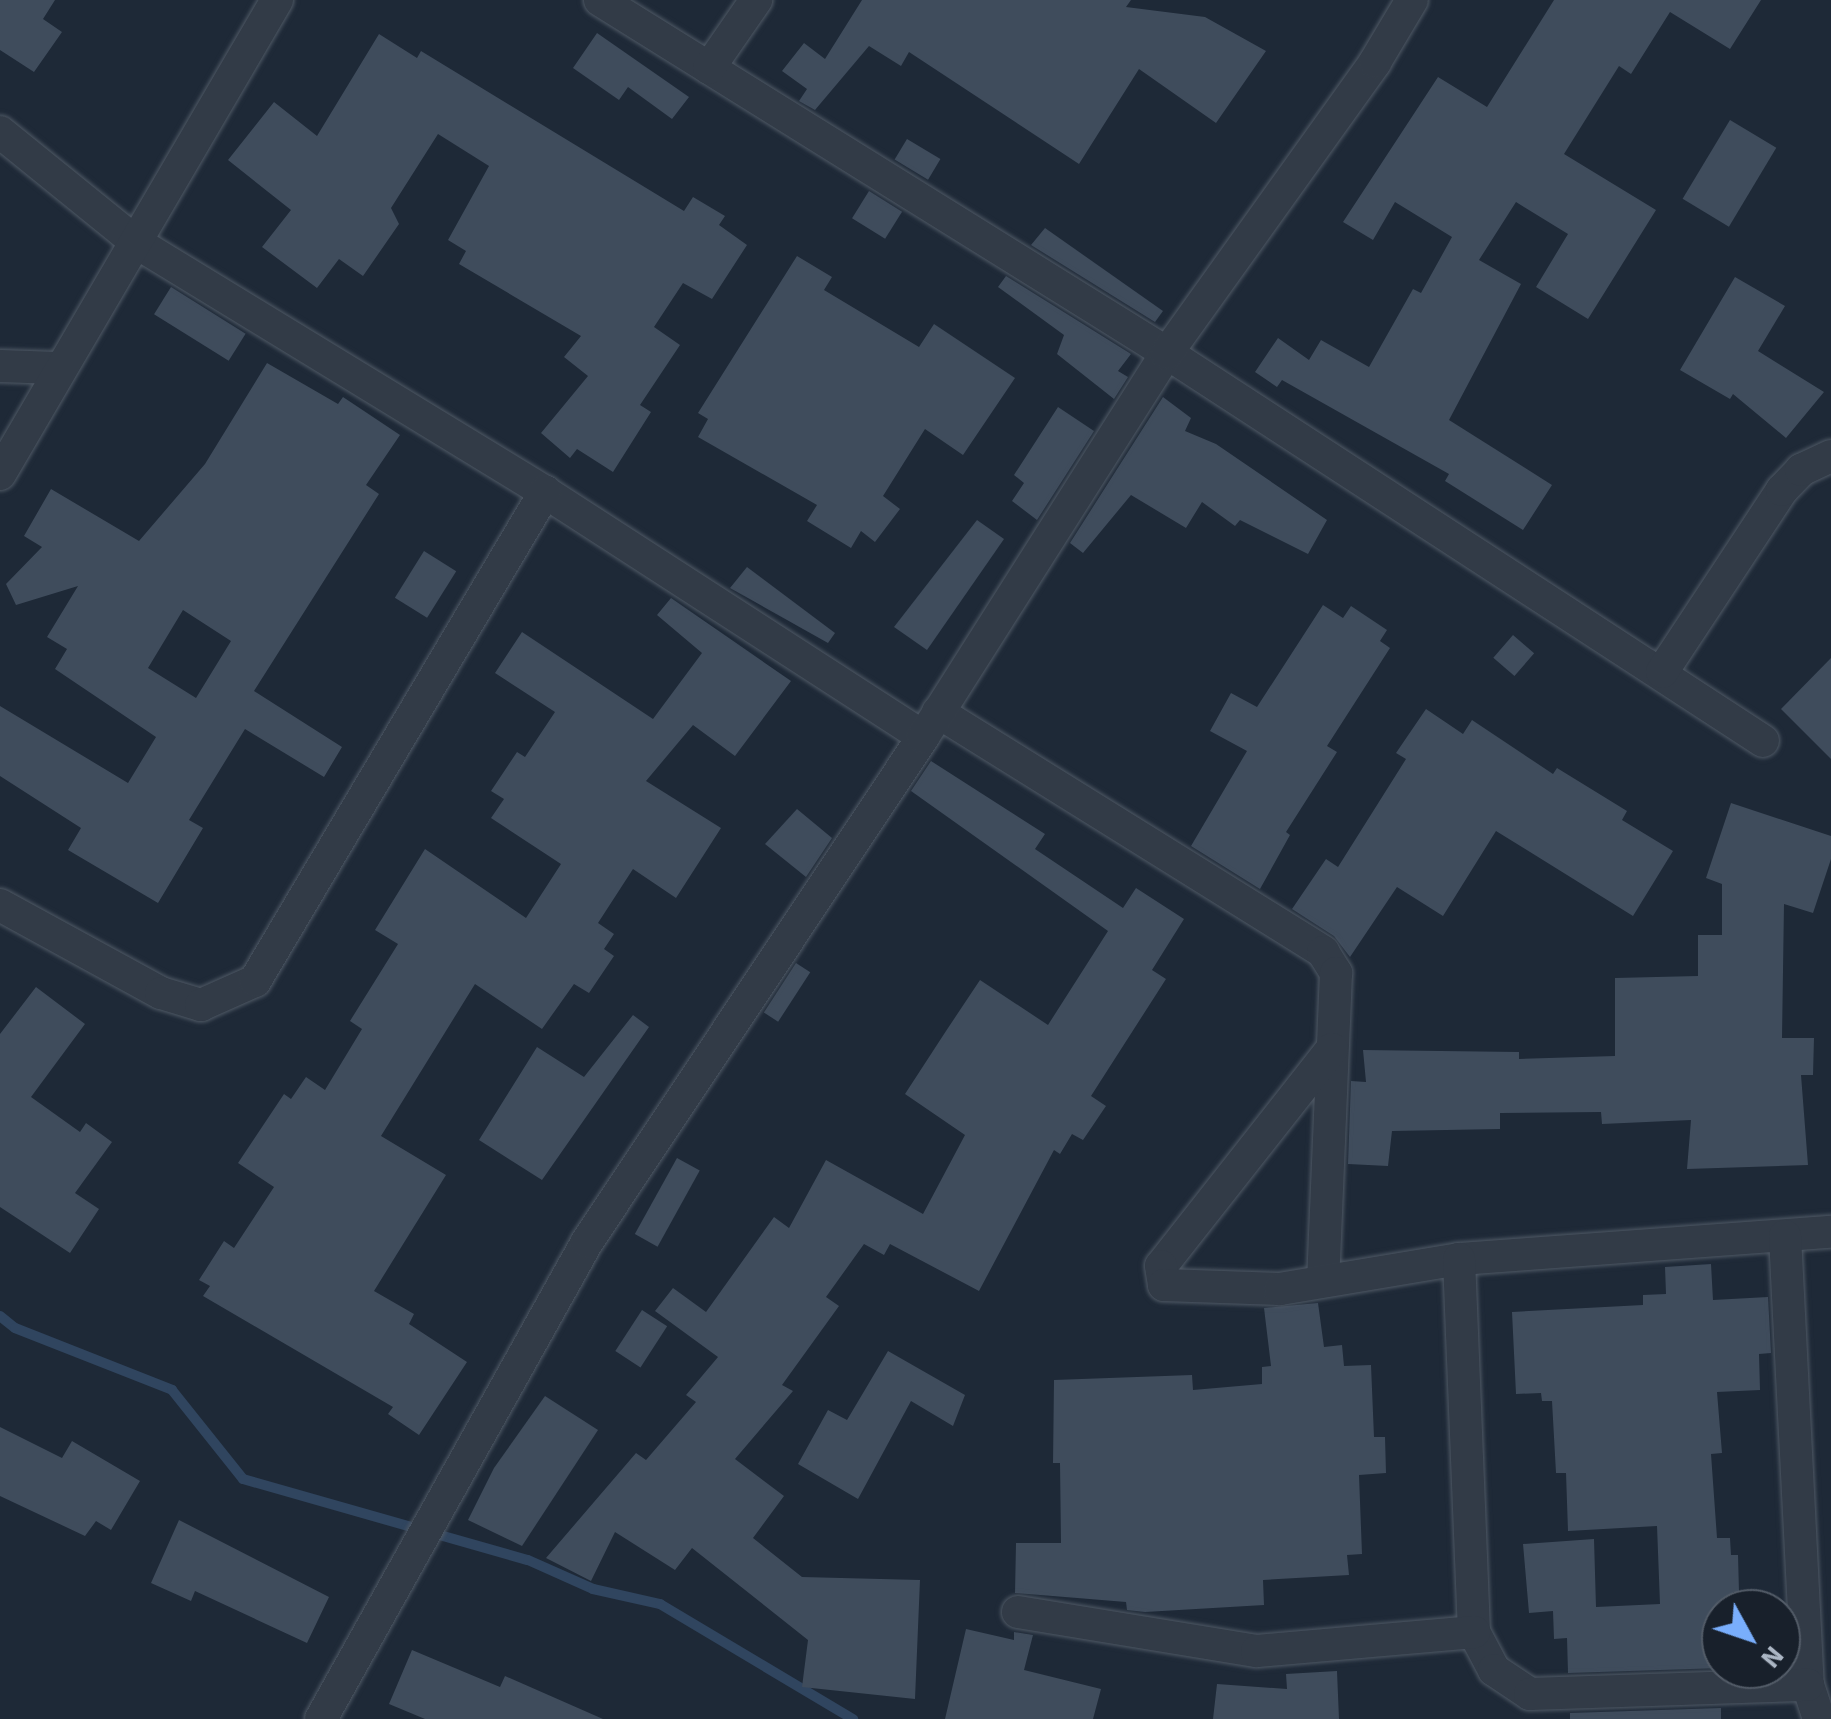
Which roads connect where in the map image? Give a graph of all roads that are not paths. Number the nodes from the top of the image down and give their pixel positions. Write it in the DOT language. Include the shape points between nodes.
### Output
graph roads {
  1 [pos="277,0"];
  2 [pos="600,0"];
  3 [pos="756,0"];
  4 [pos="1412,0"];
  5 [pos="709,68"];
  6 [pos="0,132"];
  7 [pos="137,243"];
  8 [pos="1166,353"];
  9 [pos="0,366"];
  10 [pos="57,368"];
  11 [pos="1831,456"];
  12 [pos="0,474"];
  13 [pos="545,492"];
  14 [pos="1662,672"];
  15 [pos="931,725"];
  16 [pos="1763,741"];
  17 [pos="0,905"];
  18 [pos="1332,1050"];
  19 [pos="1831,1232"];
  20 [pos="1785,1236"];
  21 [pos="1459,1260"];
  22 [pos="1323,1280"];
  23 [pos="1018,1612"];
  24 [pos="1474,1632"];
  25 [pos="1808,1685"];
  26 [pos="322,1719"];
  27 [pos="1819,1719"];
  1 -- 7 [label="street"];
  2 -- 5 [label="street"];
  3 -- 5 [label="street"];
  4 -- 8 [label="street"];
  5 -- 8 [label="street"];
  6 -- 7 [label="street"];
  7 -- 10 [label="street"];
  7 -- 13 [label="street"];
  8 -- 14 [label="street"];
  8 -- 15 [label="street"];
  9 -- 10 [label="street"];
  10 -- 12 [label="street"];
  11 -- 14 [label="street" via="1801,470 1782,490"];
  13 -- 15 [label="street"];
  13 -- 17 [label="street" via="255,981 201,1005 161,994"];
  14 -- 16 [label="street"];
  15 -- 18 [label="street" via="1323,952 1336,973"];
  15 -- 26 [label="street" via="587,1242"];
  18 -- 22 [label="street"];
  18 -- 22 [label="street" via="1158,1277 1174,1289 1280,1289"];
  19 -- 20 [label="street"];
  20 -- 21 [label="street"];
  20 -- 25 [label="street"];
  21 -- 22 [label="street"];
  21 -- 24 [label="street"];
  23 -- 24 [label="street" via="1257,1652"];
  24 -- 25 [label="street" via="1494,1670 1530,1694"];
  25 -- 27 [label="street"];
}
